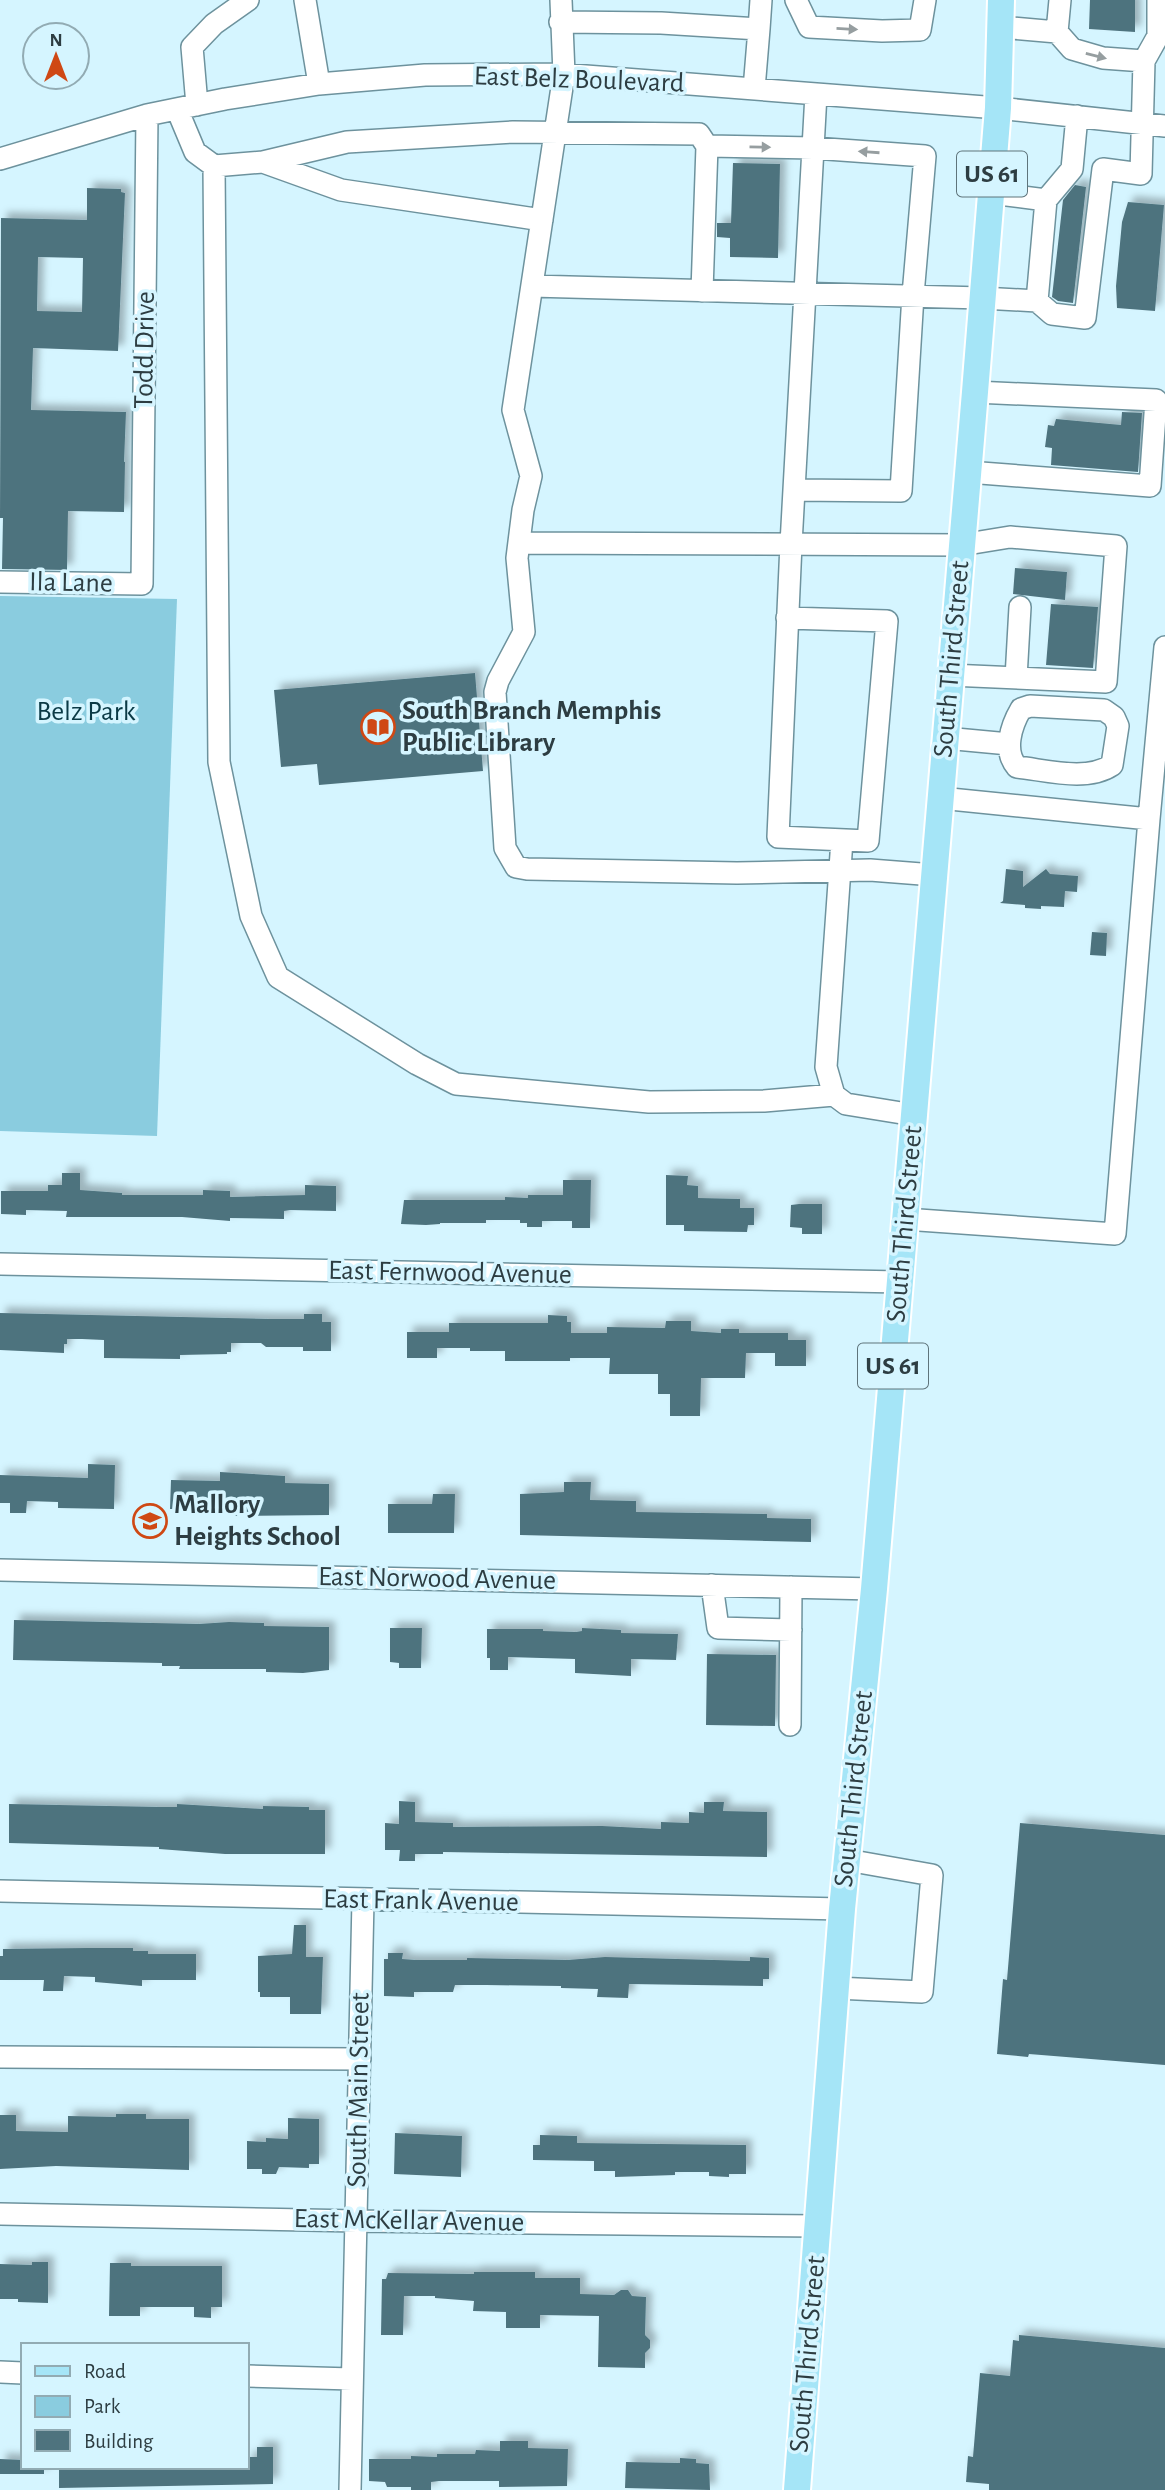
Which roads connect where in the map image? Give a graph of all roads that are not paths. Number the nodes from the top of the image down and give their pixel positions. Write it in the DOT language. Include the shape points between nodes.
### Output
graph roads {
  1 [pos="248,0"];
  2 [pos="305,0"];
  3 [pos="561,0"];
  4 [pos="761,0"];
  5 [pos="796,0"];
  6 [pos="925,0"];
  7 [pos="1001,0"];
  8 [pos="1060,0"];
  9 [pos="1158,0"];
  10 [pos="560,22"];
  11 [pos="1000,27"];
  12 [pos="759,29"];
  13 [pos="1057,32"];
  14 [pos="1144,61"];
  15 [pos="564,74"];
  16 [pos="319,84"];
  17 [pos="754,89"];
  18 [pos="816,94"];
  19 [pos="187,107"];
  20 [pos="998,108"];
  21 [pos="147,115"];
  22 [pos="1077,116"];
  23 [pos="1143,123"];
  24 [pos="1165,126"];
  25 [pos="555,132"];
  26 [pos="707,146"];
  27 [pos="813,148"];
  28 [pos="0,159"];
  29 [pos="263,162"];
  30 [pos="214,166"];
  31 [pos="1072,169"];
  32 [pos="1103,169"];
  33 [pos="990,193"];
  34 [pos="1046,200"];
  35 [pos="542,220"];
  36 [pos="532,286"];
  37 [pos="702,291"];
  38 [pos="804,293"];
  39 [pos="913,295"];
  40 [pos="982,298"];
  41 [pos="1037,301"];
  42 [pos="975,392"];
  43 [pos="968,472"];
  44 [pos="794,490"];
  45 [pos="519,543"];
  46 [pos="791,544"];
  47 [pos="961,545"];
  48 [pos="0,582"];
  49 [pos="142,584"];
  50 [pos="1020,607"];
  51 [pos="787,618"];
  52 [pos="1165,647"];
  53 [pos="950,676"];
  54 [pos="1016,678"];
  55 [pos="945,738"];
  56 [pos="1009,744"];
  57 [pos="940,798"];
  58 [pos="1149,819"];
  59 [pos="842,840"];
  60 [pos="840,871"];
  61 [pos="934,875"];
  62 [pos="834,1095"];
  63 [pos="914,1115"];
  64 [pos="905,1219"];
  65 [pos="0,1264"];
  66 [pos="900,1282"];
  67 [pos="0,1570"];
  68 [pos="712,1585"];
  69 [pos="791,1587"];
  70 [pos="874,1589"];
  71 [pos="790,1630"];
  72 [pos="790,1725"];
  73 [pos="847,1860"];
  74 [pos="0,1891"];
  75 [pos="363,1900"];
  76 [pos="842,1909"];
  77 [pos="836,1988"];
  78 [pos="0,2057"];
  79 [pos="360,2059"];
  80 [pos="0,2214"];
  81 [pos="357,2221"];
  82 [pos="818,2226"];
  83 [pos="0,2372"];
  84 [pos="21,2373"];
  85 [pos="248,2376"];
  86 [pos="352,2379"];
  87 [pos="349,2490"];
  88 [pos="797,2490"];
  1 -- 19 [label="street" via="192,47"];
  2 -- 16 [label="street"];
  3 -- 10 [label="street"];
  4 -- 12 [label="street"];
  5 -- 6 [label="street, one-way" via="809,27 882,31 920,30"];
  7 -- 11 [label="main road, South Third Street / US 61"];
  8 -- 13 [label="street"];
  9 -- 14 [label="street" via="1158,36"];
  10 -- 12 [label="street"];
  10 -- 15 [label="street"];
  11 -- 13 [label="street"];
  11 -- 20 [label="main road, South Third Street / US 61"];
  12 -- 17 [label="street"];
  13 -- 14 [label="street, one-way" via="1072,49 1103,58"];
  14 -- 23 [label="street"];
  15 -- 16 [label="street, East Belz Boulevard" via="425,75"];
  15 -- 17 [label="street, East Belz Boulevard"];
  15 -- 25 [label="street"];
  16 -- 19 [label="street, East Belz Boulevard"];
  17 -- 18 [label="street, East Belz Boulevard"];
  18 -- 20 [label="street, East Belz Boulevard"];
  18 -- 27 [label="street"];
  19 -- 21 [label="street, East Belz Boulevard"];
  19 -- 30 [label="street" via="195,152"];
  20 -- 22 [label="street, East Belz Boulevard"];
  20 -- 33 [label="main road, South Third Street / US 61"];
  21 -- 28 [label="street, East Belz Boulevard"];
  21 -- 49 [label="street, Todd Drive"];
  22 -- 23 [label="street, East Belz Boulevard"];
  22 -- 31 [label="street"];
  23 -- 24 [label="street, East Belz Boulevard"];
  23 -- 32 [label="street" via="1141,174"];
  25 -- 26 [label="street" via="699,134"];
  25 -- 29 [label="street" via="347,142"];
  25 -- 35 [label="street"];
  26 -- 27 [label="street, one-way"];
  26 -- 37 [label="street"];
  27 -- 38 [label="street"];
  39 -- 27 [label="street, one-way" via="925,156"];
  29 -- 30 [label="street"];
  29 -- 35 [label="street" via="341,190"];
  30 -- 62 [label="street" via="219,762 251,916 278,977 456,1084 649,1102"];
  31 -- 32 [label="street"];
  31 -- 34 [label="street"];
  32 -- 41 [label="street" via="1085,318 1052,314"];
  33 -- 34 [label="street"];
  33 -- 40 [label="main road, South Third Street / US 61"];
  34 -- 41 [label="street"];
  35 -- 36 [label="street"];
  36 -- 37 [label="street"];
  36 -- 45 [label="street" via="513,410 531,476"];
  37 -- 38 [label="street"];
  38 -- 39 [label="street"];
  38 -- 44 [label="street"];
  39 -- 40 [label="street"];
  39 -- 44 [label="street" via="901,491"];
  40 -- 41 [label="street"];
  40 -- 42 [label="main road, South Third Street / US 61"];
  42 -- 43 [label="main road, South Third Street / US 61"];
  42 -- 43 [label="street" via="1156,400 1150,486"];
  43 -- 47 [label="main road, South Third Street / US 61"];
  44 -- 46 [label="street"];
  45 -- 46 [label="street"];
  45 -- 60 [label="street" via="524,632 495,692 505,848 516,867"];
  46 -- 47 [label="street"];
  46 -- 51 [label="street"];
  47 -- 53 [label="main road, South Third Street / US 61"];
  47 -- 54 [label="street" via="1010,537 1116,547 1106,682"];
  48 -- 49 [label="street, Ila Lane"];
  50 -- 54 [label="street"];
  51 -- 59 [label="street" via="778,837"];
  51 -- 59 [label="street" via="887,621 868,841"];
  52 -- 58 [label="street"];
  53 -- 54 [label="street"];
  53 -- 55 [label="main road, South Third Street / US 61"];
  55 -- 56 [label="street"];
  55 -- 57 [label="main road, South Third Street / US 61"];
  56 -- 56 [label="street" via="1017,767 1102,772 1112,765 1118,726 1104,710 1030,706 1021,709 1015,719"];
  57 -- 58 [label="street"];
  57 -- 61 [label="main road, South Third Street / US 61"];
  58 -- 64 [label="street" via="1115,1234"];
  59 -- 60 [label="street"];
  60 -- 61 [label="street"];
  60 -- 62 [label="street" via="826,1067"];
  61 -- 63 [label="main road, South Third Street / US 61"];
  62 -- 63 [label="street" via="846,1104"];
  63 -- 64 [label="main road, South Third Street / US 61"];
  64 -- 66 [label="main road, South Third Street / US 61"];
  65 -- 66 [label="street, East Fernwood Avenue"];
  66 -- 70 [label="main road, South Third Street / US 61"];
  67 -- 68 [label="street, East Norwood Avenue"];
  68 -- 69 [label="street, East Norwood Avenue"];
  68 -- 71 [label="street" via="718,1628"];
  69 -- 70 [label="street, East Norwood Avenue"];
  69 -- 71 [label="street"];
  70 -- 73 [label="main road, South Third Street / US 61"];
  71 -- 72 [label="street"];
  73 -- 76 [label="main road, South Third Street / US 61"];
  73 -- 77 [label="street" via="932,1875 922,1992"];
  74 -- 75 [label="street, East Frank Avenue"];
  75 -- 76 [label="street, East Frank Avenue"];
  75 -- 79 [label="street, South Main Street"];
  76 -- 77 [label="main road, South Third Street / US 61"];
  77 -- 82 [label="main road, South Third Street / US 61"];
  78 -- 79 [label="street"];
  79 -- 81 [label="street, South Main Street"];
  80 -- 81 [label="street, East McKellar Avenue"];
  81 -- 82 [label="street, East McKellar Avenue"];
  81 -- 86 [label="street, South Main Street"];
  82 -- 88 [label="main road, South Third Street / US 61"];
  83 -- 84 [label="street"];
  85 -- 86 [label="street"];
  86 -- 87 [label="street, South Main Street"];
}
